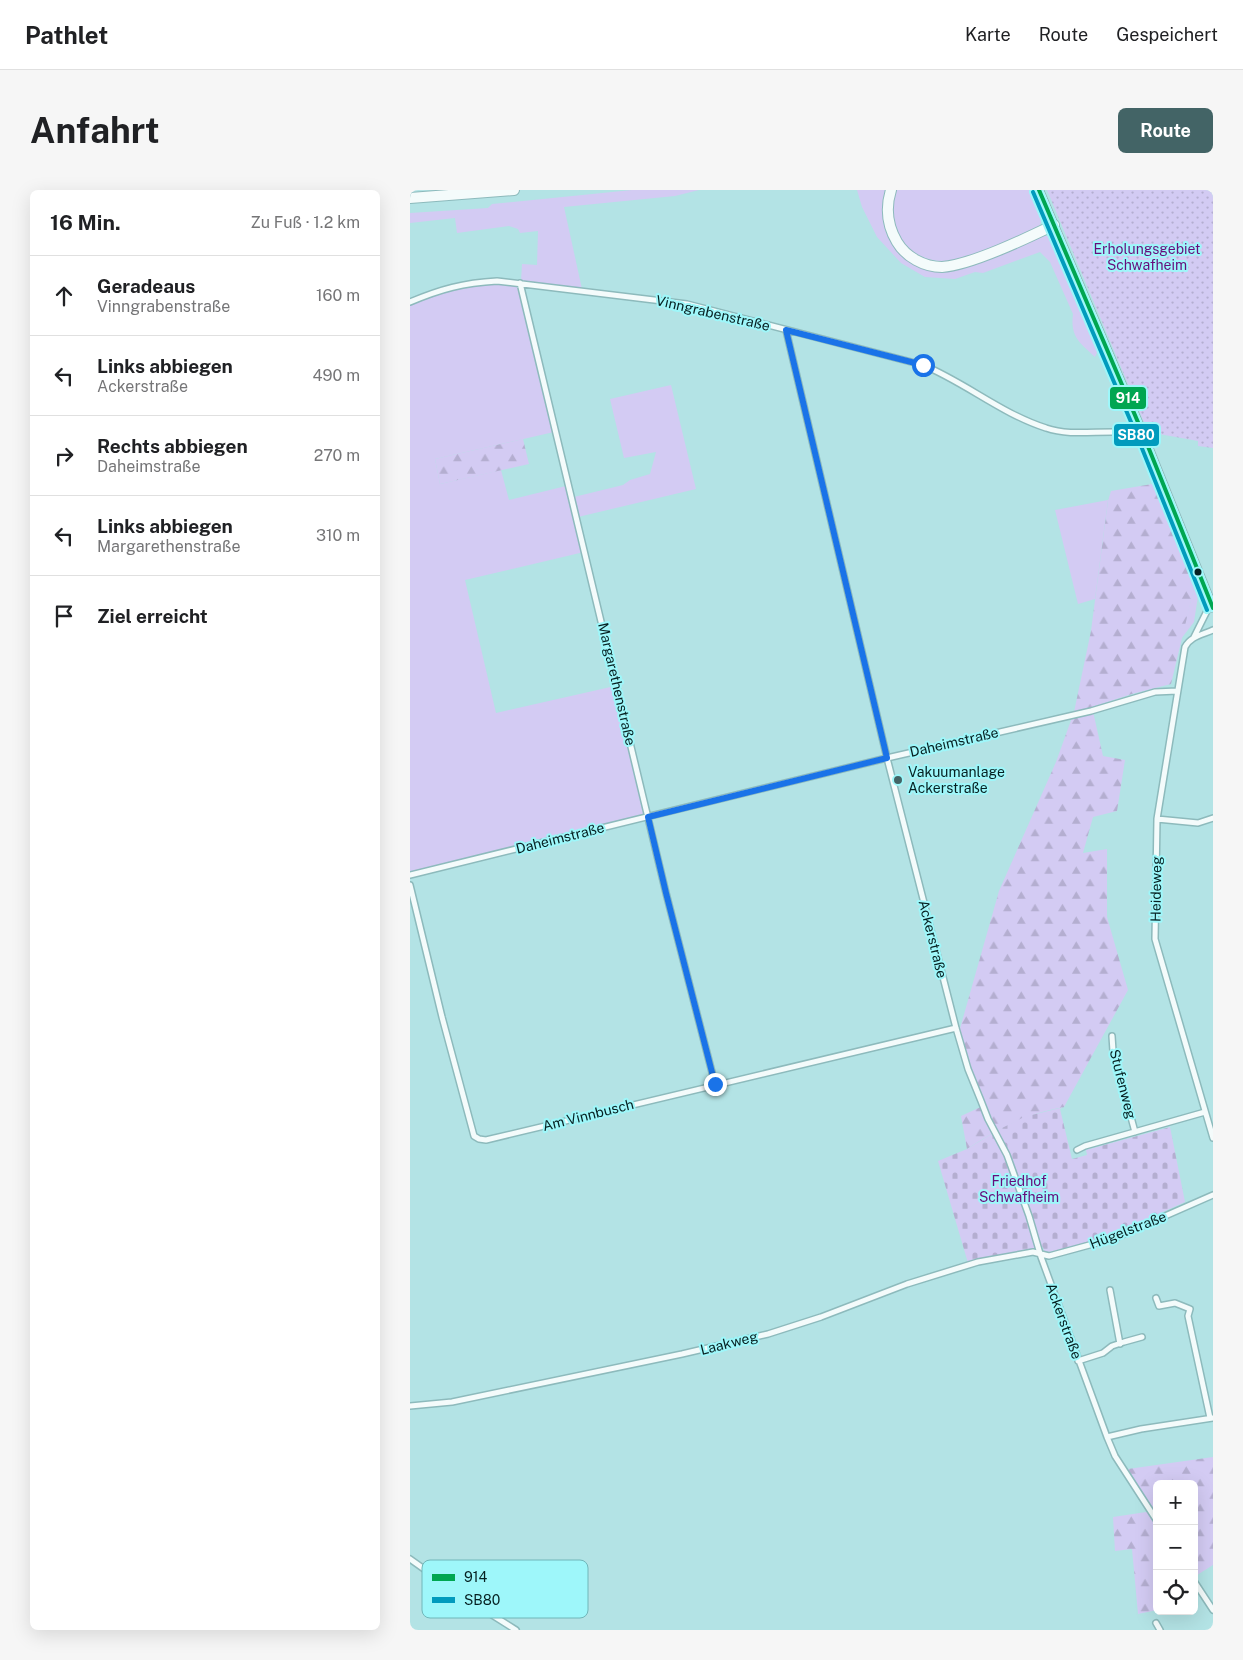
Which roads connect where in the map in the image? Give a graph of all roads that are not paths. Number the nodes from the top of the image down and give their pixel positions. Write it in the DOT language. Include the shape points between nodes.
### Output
graph roads {
  1 [pos="514,190"];
  2 [pos="891,190"];
  3 [pos="1039,190"];
  4 [pos="410,198"];
  5 [pos="1054,225"];
  6 [pos="520,283"];
  7 [pos="410,302"];
  8 [pos="786,330"];
  9 [pos="1119,432"];
  10 [pos="1209,598"];
  11 [pos="1213,608"];
  12 [pos="1213,630"];
  13 [pos="1194,637"];
  14 [pos="1177,691"];
  15 [pos="887,758"];
  16 [pos="648,817"];
  17 [pos="1213,818"];
  18 [pos="1157,819"];
  19 [pos="410,875"];
  20 [pos="410,884"];
  21 [pos="956,1028"];
  22 [pos="1112,1036"];
  23 [pos="715,1084"];
  24 [pos="1206,1112"];
  25 [pos="1135,1132"];
  26 [pos="1213,1138"];
  27 [pos="1077,1150"];
  28 [pos="1213,1194"];
  29 [pos="1040,1254"];
  30 [pos="1110,1290"];
  31 [pos="1156,1298"];
  32 [pos="1142,1337"];
  33 [pos="1120,1344"];
  34 [pos="1078,1360"];
  35 [pos="410,1406"];
  36 [pos="1212,1418"];
  37 [pos="1107,1438"];
  38 [pos="1153,1515"];
  39 [pos="410,1559"];
  40 [pos="422,1568"];
  41 [pos="1198,1587"];
  42 [pos="1213,1610"];
  43 [pos="497,1618"];
  44 [pos="1156,1623"];
  45 [pos="516,1630"];
  46 [pos="1160,1630"];
  1 -- 4 [label="highway"];
  2 -- 5 [label="highway" via="887,209 892,231 905,252 928,265 942,267 964,263"];
  3 -- 5 [label="main road"];
  5 -- 10 [label="main road"];
  6 -- 7 [label="street, Vinngrabenstraße" via="473,282"];
  6 -- 8 [label="street, Vinngrabenstraße" via="687,304"];
  6 -- 16 [label="street, Margarethenstraße"];
  8 -- 9 [label="street, Vinngrabenstraße" via="923,365 994,406 1046,429"];
  8 -- 15 [label="street, Ackerstraße"];
  10 -- 11 [label="main road"];
  10 -- 13 [label="street, Heideweg" via="1207,611"];
  12 -- 13 [label="street"];
  13 -- 14 [label="street, Heideweg" via="1185,647"];
  14 -- 15 [label="street, Daheimstraße" via="1155,692"];
  14 -- 18 [label="street, Heideweg"];
  15 -- 16 [label="street, Daheimstraße"];
  15 -- 21 [label="street, Ackerstraße"];
  16 -- 19 [label="street, Daheimstraße"];
  16 -- 23 [label="street, Margarethenstraße"];
  17 -- 18 [label="street" via="1198,823"];
  18 -- 24 [label="street, Heideweg" via="1155,940"];
  20 -- 23 [label="street, Am Vinnbusch" via="474,1136 486,1140"];
  21 -- 23 [label="street, Am Vinnbusch"];
  21 -- 29 [label="street, Ackerstraße" via="980,1101 1007,1154"];
  22 -- 25 [label="street, Stufenweg" via="1113,1051"];
  24 -- 25 [label="street, Stufenweg"];
  24 -- 26 [label="street, Heideweg"];
  25 -- 27 [label="street, Stufenweg"];
  28 -- 29 [label="street, Hügelstraße" via="1115,1238 1049,1256"];
  29 -- 34 [label="street, Ackerstraße"];
  29 -- 35 [label="street, Laakweg" via="1033,1252 978,1262 907,1284 821,1317 739,1341 452,1402"];
  30 -- 33 [label="street"];
  31 -- 36 [label="street" via="1159,1306 1175,1303 1190,1309 1188,1316"];
  32 -- 33 [label="street"];
  33 -- 34 [label="street"];
  34 -- 37 [label="street, Ackerstraße"];
  36 -- 37 [label="street"];
  37 -- 38 [label="street, Ackerstraße"];
  39 -- 40 [label="street"];
  41 -- 42 [label="street"];
  43 -- 45 [label="street"];
  44 -- 46 [label="street"];
}
